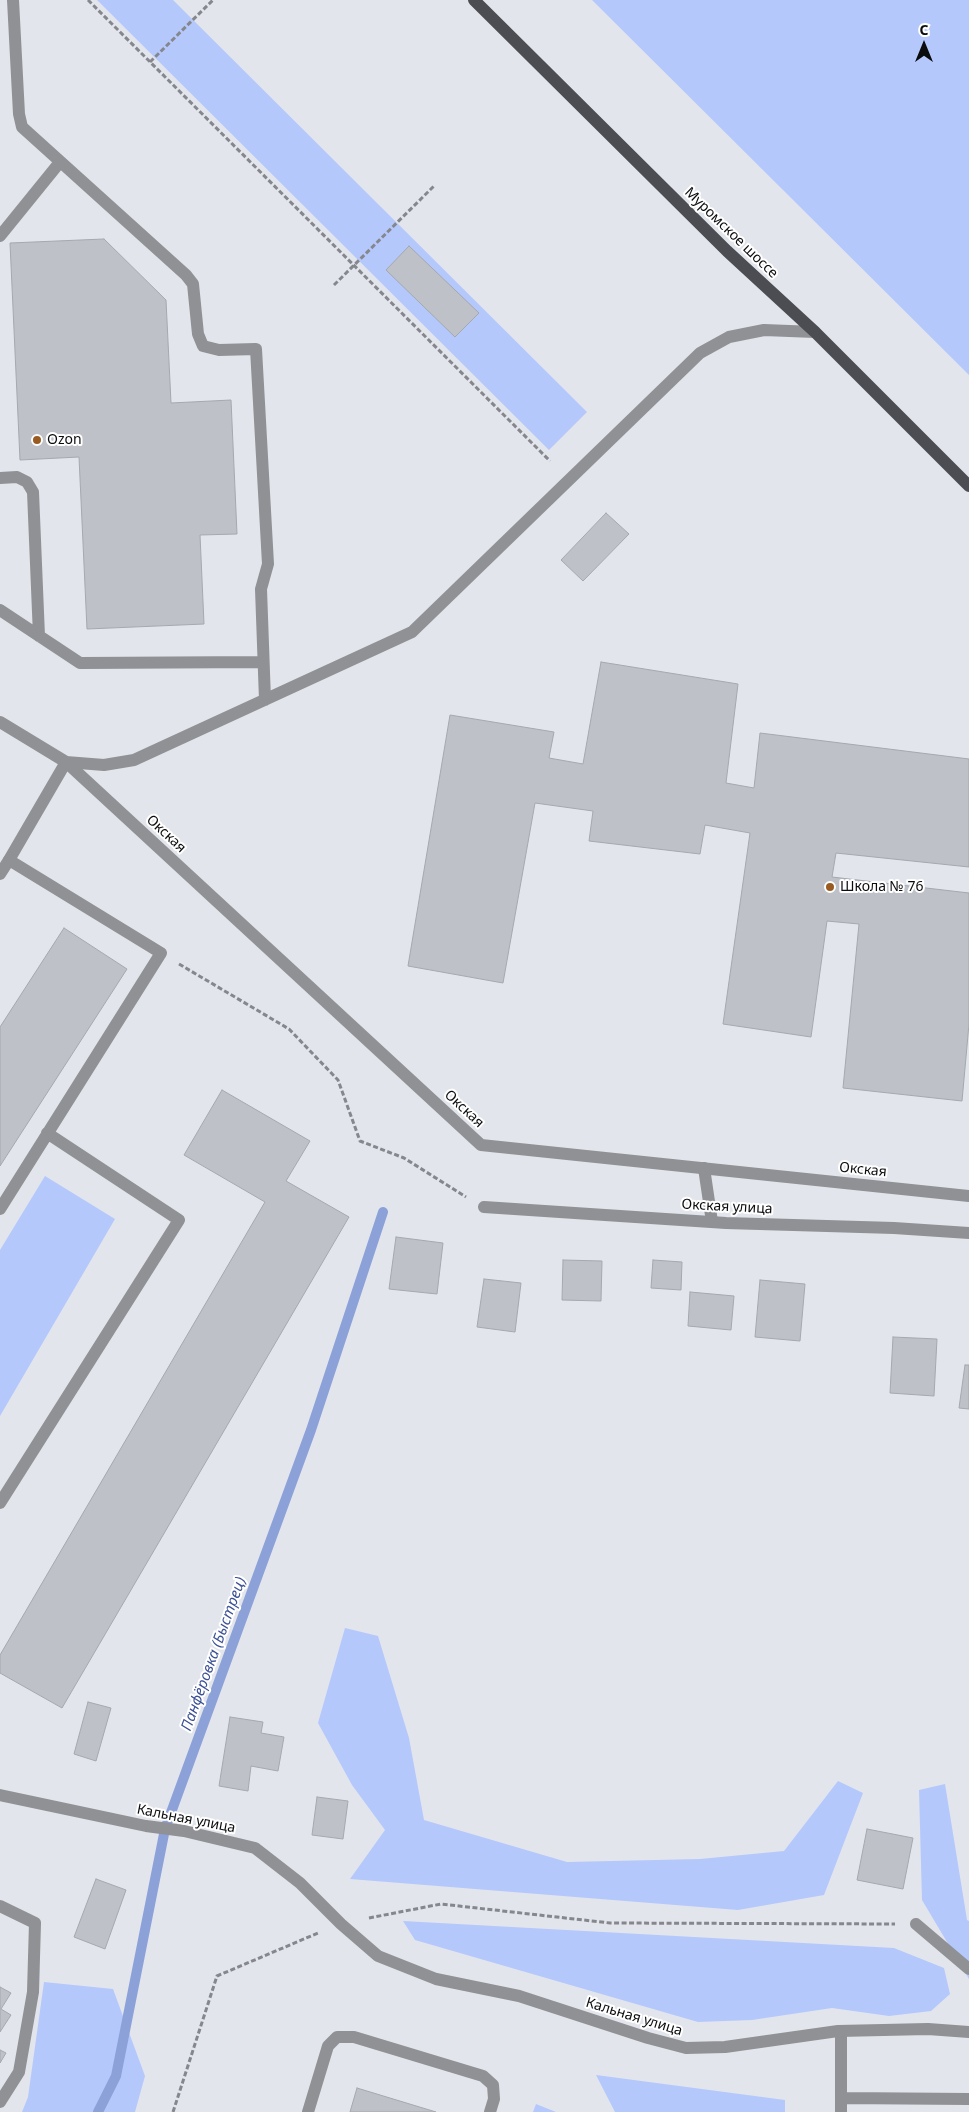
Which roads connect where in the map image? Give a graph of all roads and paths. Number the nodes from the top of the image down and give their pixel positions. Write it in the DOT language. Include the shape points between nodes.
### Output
graph roads {
  1 [pos="13,0"];
  2 [pos="88,0"];
  3 [pos="213,0"];
  4 [pos="474,0"];
  5 [pos="150,62"];
  6 [pos="60,162"];
  7 [pos="434,186"];
  8 [pos="0,236"];
  9 [pos="354,265"];
  10 [pos="334,285"];
  11 [pos="815,332"];
  12 [pos="550,461"];
  13 [pos="0,478"];
  14 [pos="969,486"];
  15 [pos="0,610"];
  16 [pos="40,636"];
  17 [pos="263,662"];
  18 [pos="265,700"];
  19 [pos="0,722"];
  20 [pos="66,762"];
  21 [pos="9,860"];
  22 [pos="0,874"];
  23 [pos="161,953"];
  24 [pos="47,1133"];
  25 [pos="704,1168"];
  26 [pos="969,1196"];
  27 [pos="484,1207"];
  28 [pos="0,1209"];
  29 [pos="712,1222"];
  30 [pos="969,1233"];
  31 [pos="0,1503"];
  32 [pos="0,1795"];
  33 [pos="0,1906"];
  34 [pos="341,1924"];
  35 [pos="916,1924"];
  36 [pos="969,1969"];
  37 [pos="841,2031"];
  38 [pos="969,2032"];
  39 [pos="841,2098"];
  40 [pos="969,2099"];
  41 [pos="0,2102"];
  42 [pos="173,2112"];
  43 [pos="308,2112"];
  44 [pos="490,2112"];
  45 [pos="842,2112"];
  1 -- 6 [label="street" via="22,127"];
  2 -- 5 [label="path"];
  3 -- 5 [label="path"];
  4 -- 11 [label="main road, Муромское шоссе" via="727,251"];
  5 -- 9 [label="path"];
  6 -- 8 [label="street"];
  6 -- 17 [label="street" via="193,284 198,334 203,346 219,350 256,348 268,564 261,589"];
  7 -- 9 [label="path"];
  9 -- 10 [label="path"];
  9 -- 12 [label="path"];
  11 -- 14 [label="main road, Муромское шоссе"];
  11 -- 18 [label="street" via="764,330 729,337 700,353 412,632"];
  13 -- 16 [label="street" via="17,477 27,482 33,492"];
  15 -- 16 [label="street"];
  16 -- 17 [label="street" via="80,663"];
  17 -- 18 [label="street"];
  18 -- 20 [label="street" via="134,760 104,765"];
  19 -- 20 [label="street, Окская"];
  20 -- 21 [label="street"];
  20 -- 25 [label="street, Окская" via="482,1145"];
  21 -- 22 [label="street"];
  21 -- 23 [label="street"];
  23 -- 24 [label="street"];
  23 -- 27 [label="path" via="289,1029 338,1080 360,1141 404,1158"];
  24 -- 28 [label="street"];
  24 -- 31 [label="street" via="180,1220"];
  25 -- 26 [label="street, Окская"];
  25 -- 29 [label="street"];
  27 -- 29 [label="street, Окская улица"];
  29 -- 30 [label="street, Окская улица"];
  32 -- 34 [label="street, Кальная улица" via="255,1848 300,1882"];
  33 -- 41 [label="street" via="35,1923 33,1992 19,2072"];
  34 -- 35 [label="path" via="441,1904 610,1923"];
  34 -- 37 [label="street, Кальная улица" via="378,1956 436,1979 519,1996 686,2048 725,2047"];
  34 -- 42 [label="path" via="217,1976"];
  35 -- 36 [label="street"];
  37 -- 38 [label="street, Кальная улица" via="928,2029"];
  37 -- 39 [label="street"];
  39 -- 40 [label="street"];
  39 -- 45 [label="street"];
  43 -- 44 [label="street" via="328,2046 337,2037 354,2037 483,2076 493,2085 494,2099"];
}
